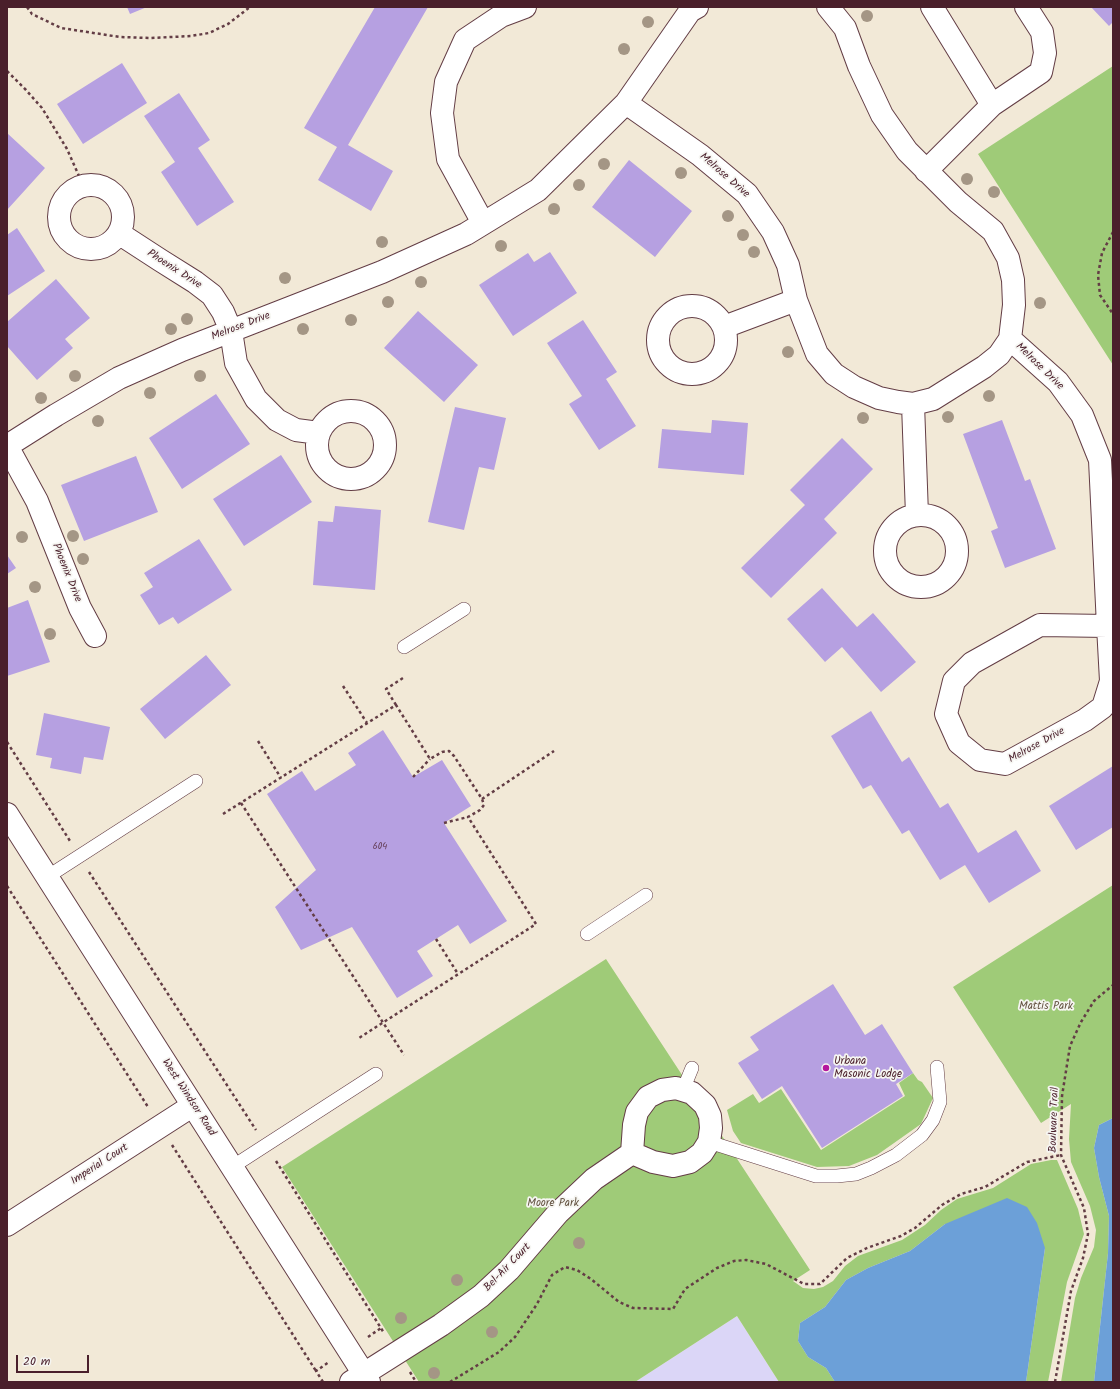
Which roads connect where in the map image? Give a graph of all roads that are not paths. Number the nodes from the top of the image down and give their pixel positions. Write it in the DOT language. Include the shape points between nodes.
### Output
graph roads {
  1 [pos="526,7"];
  2 [pos="828,7"];
  3 [pos="932,7"];
  4 [pos="1026,7"];
  5 [pos="692,8"];
  6 [pos="626,103"];
  7 [pos="992,105"];
  8 [pos="926,171"];
  9 [pos="483,223"];
  10 [pos="120,234"];
  11 [pos="796,300"];
  12 [pos="724,327"];
  13 [pos="231,331"];
  14 [pos="1010,339"];
  15 [pos="913,404"];
  16 [pos="319,433"];
  17 [pos="7,446"];
  18 [pos="917,515"];
  19 [pos="464,609"];
  20 [pos="1108,626"];
  21 [pos="95,636"];
  22 [pos="404,647"];
  23 [pos="196,781"];
  24 [pos="10,826"];
  25 [pos="47,877"];
  26 [pos="646,895"];
  27 [pos="587,934"];
  28 [pos="937,1067"];
  29 [pos="692,1068"];
  30 [pos="376,1074"];
  31 [pos="684,1090"];
  32 [pos="192,1106"];
  33 [pos="709,1142"];
  34 [pos="632,1153"];
  35 [pos="232,1167"];
  36 [pos="7,1225"];
  37 [pos="362,1379"];
  1 -- 9 [label="street" via="501,16 465,40 446,82 442,113 448,159"];
  2 -- 8 [label="street, Melrose Drive" via="845,28 882,115 907,151"];
  3 -- 7 [label="street"];
  4 -- 7 [label="street" via="1042,32 1045,53 1040,72"];
  5 -- 6 [label="street, Melrose Drive"];
  6 -- 9 [label="street, Melrose Drive" via="538,190"];
  6 -- 11 [label="street, Melrose Drive" via="700,155 747,194 773,232 788,265"];
  7 -- 8 [label="street"];
  8 -- 14 [label="street, Melrose Drive" via="993,231 1008,258 1014,305"];
  9 -- 13 [label="street, Melrose Drive" via="466,234 382,272"];
  10 -- 10 [label="street" via="108,245 93,250 78,247 65,237 58,222 60,207 69,193 83,185 98,185 111,192 121,204 124,219"];
  10 -- 13 [label="street, Phoenix Drive" via="195,282 212,296 223,312"];
  11 -- 12 [label="street"];
  11 -- 15 [label="street, Melrose Drive" via="817,354 834,374 854,387 879,398"];
  13 -- 16 [label="street, Phoenix Drive" via="236,363 256,399 277,420 296,430"];
  13 -- 17 [label="street, Melrose Drive" via="119,378"];
  14 -- 15 [label="street, Melrose Drive" via="999,355 984,367 933,399"];
  14 -- 20 [label="street, Melrose Drive" via="1058,382 1082,414 1100,460"];
  15 -- 18 [label="street"];
  17 -- 21 [label="street, Phoenix Drive" via="37,501 80,608"];
  19 -- 22 [label="lane"];
  20 -- 20 [label="street, Melrose Drive" via="1110,681 1103,707 1085,720 1005,764 980,760 959,743 946,714 954,681 972,664 1040,625"];
  23 -- 25 [label="lane"];
  24 -- 25 [label="street, West Windsor Road"];
  25 -- 32 [label="street, West Windsor Road"];
  26 -- 27 [label="lane"];
  28 -- 33 [label="lane" via="940,1102 933,1120 922,1135 896,1155 856,1174 816,1176"];
  29 -- 31 [label="lane"];
  30 -- 35 [label="lane"];
  31 -- 33 [label="street" via="692,1093 705,1105 710,1116"];
  31 -- 34 [label="street" via="662,1090 648,1097 637,1112"];
  32 -- 35 [label="street, West Windsor Road"];
  32 -- 36 [label="street, Imperial Court"];
  33 -- 34 [label="street" via="702,1153 690,1162 673,1166 653,1162"];
  34 -- 37 [label="street, Bel-Air Court" via="594,1179 563,1208 509,1270 481,1296"];
  35 -- 37 [label="street, West Windsor Road"];
}
